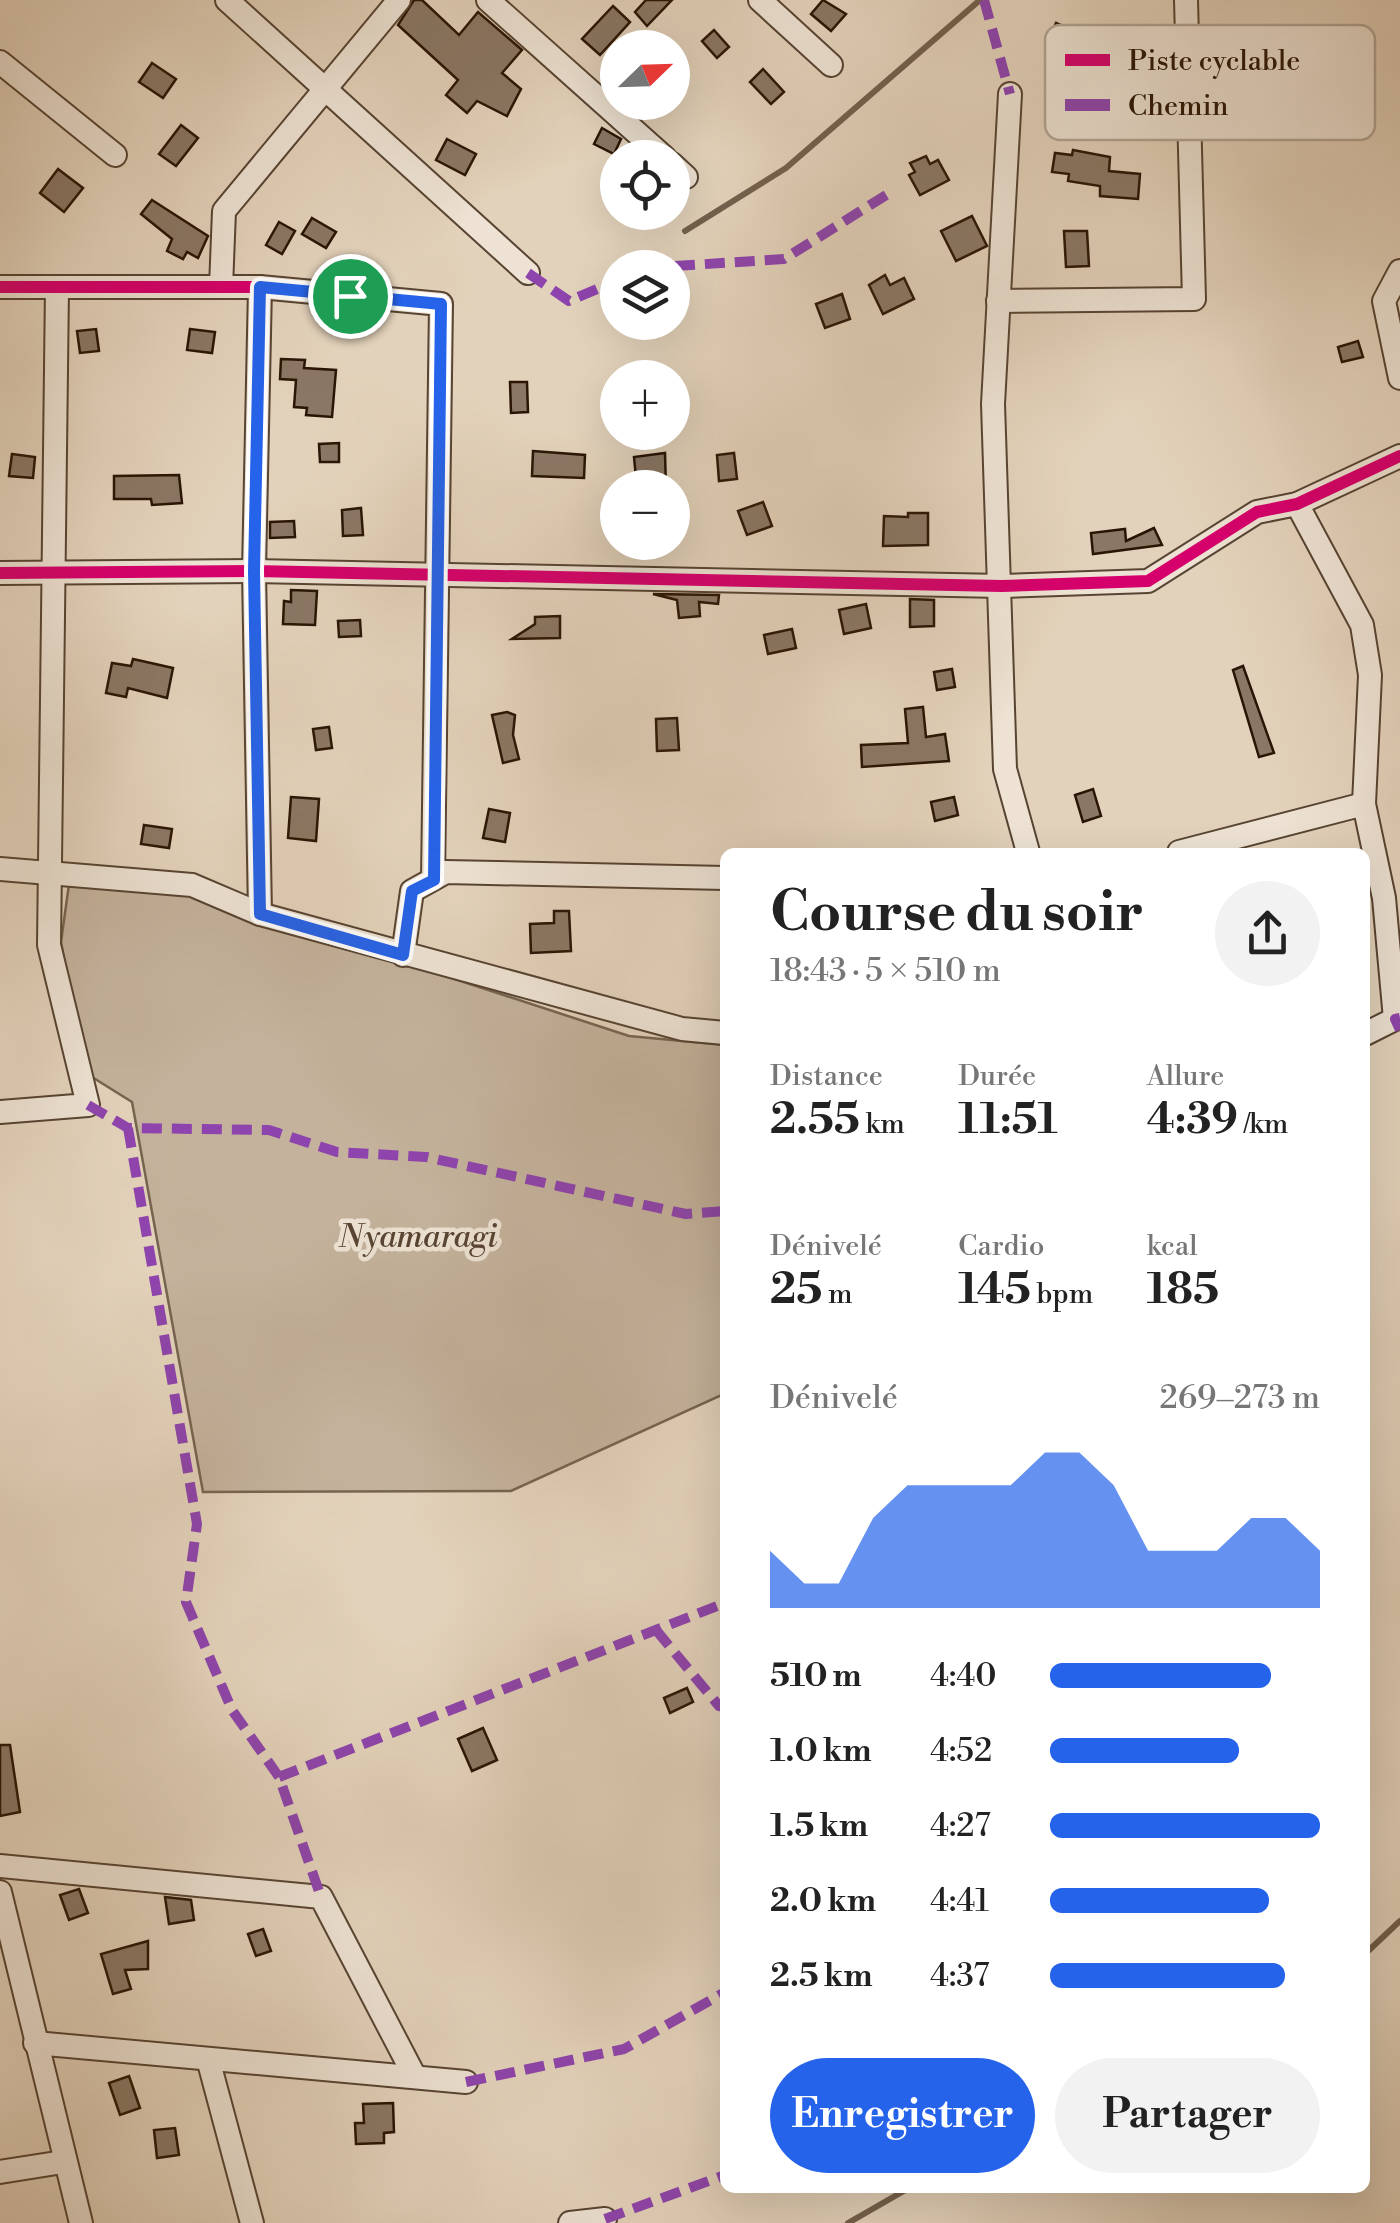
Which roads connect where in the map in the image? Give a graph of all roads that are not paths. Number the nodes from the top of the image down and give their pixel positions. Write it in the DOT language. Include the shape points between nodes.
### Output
graph roads {
  1 [pos="227,0"];
  2 [pos="399,0"];
  3 [pos="488,0"];
  4 [pos="760,0"];
  5 [pos="1186,0"];
  6 [pos="1187,25"];
  7 [pos="0,62"];
  8 [pos="831,65"];
  9 [pos="324,88"];
  10 [pos="1010,94"];
  11 [pos="645,140"];
  12 [pos="1190,140"];
  13 [pos="115,155"];
  14 [pos="1400,271"];
  15 [pos="528,273"];
  16 [pos="0,287"];
  17 [pos="57,287"];
  18 [pos="221,287"];
  19 [pos="260,287"];
  20 [pos="998,301"];
  21 [pos="1400,378"];
  22 [pos="1400,456"];
  23 [pos="1296,504"];
  24 [pos="254,571"];
  25 [pos="0,573"];
  26 [pos="56,574"];
  27 [pos="437,574"];
  28 [pos="1002,586"];
  29 [pos="1364,804"];
  30 [pos="1027,848"];
  31 [pos="1194,848"];
  32 [pos="0,868"];
  33 [pos="49,872"];
  34 [pos="720,878"];
  35 [pos="434,880"];
  36 [pos="260,914"];
  37 [pos="403,955"];
  38 [pos="1370,1031"];
  39 [pos="720,1033"];
  40 [pos="0,1112"];
  41 [pos="0,1866"];
  42 [pos="0,1892"];
  43 [pos="35,2044"];
  44 [pos="208,2059"];
  45 [pos="415,2078"];
  46 [pos="466,2082"];
  47 [pos="63,2162"];
  48 [pos="0,2172"];
  49 [pos="605,2219"];
  50 [pos="81,2223"];
  51 [pos="252,2223"];
  52 [pos="570,2223"];
  1 -- 9 [label="street"];
  2 -- 9 [label="street"];
  3 -- 11 [label="street"];
  4 -- 8 [label="street"];
  5 -- 6 [label="street"];
  7 -- 13 [label="street"];
  9 -- 15 [label="street"];
  9 -- 18 [label="street" via="224,212"];
  10 -- 20 [label="street"];
  12 -- 20 [label="street" via="1194,299"];
  14 -- 21 [label="street" via="1384,301"];
  16 -- 17 [label="street"];
  17 -- 18 [label="street"];
  17 -- 26 [label="street"];
  18 -- 19 [label="street"];
  19 -- 24 [label="street"];
  19 -- 27 [label="street" via="441,304"];
  20 -- 28 [label="street" via="992,404"];
  22 -- 23 [label="street"];
  23 -- 28 [label="street" via="1257,512 1148,581"];
  23 -- 29 [label="street" via="1362,626 1370,675"];
  24 -- 26 [label="street"];
  24 -- 27 [label="street"];
  24 -- 36 [label="street"];
  25 -- 26 [label="street"];
  26 -- 33 [label="street"];
  27 -- 28 [label="street"];
  27 -- 35 [label="street"];
  28 -- 30 [label="street" via="1005,769"];
  29 -- 31 [label="street"];
  29 -- 38 [label="street" via="1384,898 1395,1018"];
  32 -- 33 [label="street"];
  33 -- 36 [label="street" via="192,885"];
  33 -- 40 [label="street" via="49,945 88,1106"];
  34 -- 35 [label="street" via="446,872"];
  35 -- 37 [label="street" via="412,891"];
  36 -- 37 [label="street"];
  37 -- 39 [label="street" via="682,1029"];
  41 -- 45 [label="street" via="321,1897"];
  42 -- 43 [label="street"];
  43 -- 44 [label="street"];
  43 -- 47 [label="street"];
  44 -- 45 [label="street"];
  44 -- 51 [label="street"];
  45 -- 46 [label="street"];
  47 -- 48 [label="street"];
  47 -- 50 [label="street"];
  49 -- 52 [label="street"];
}
